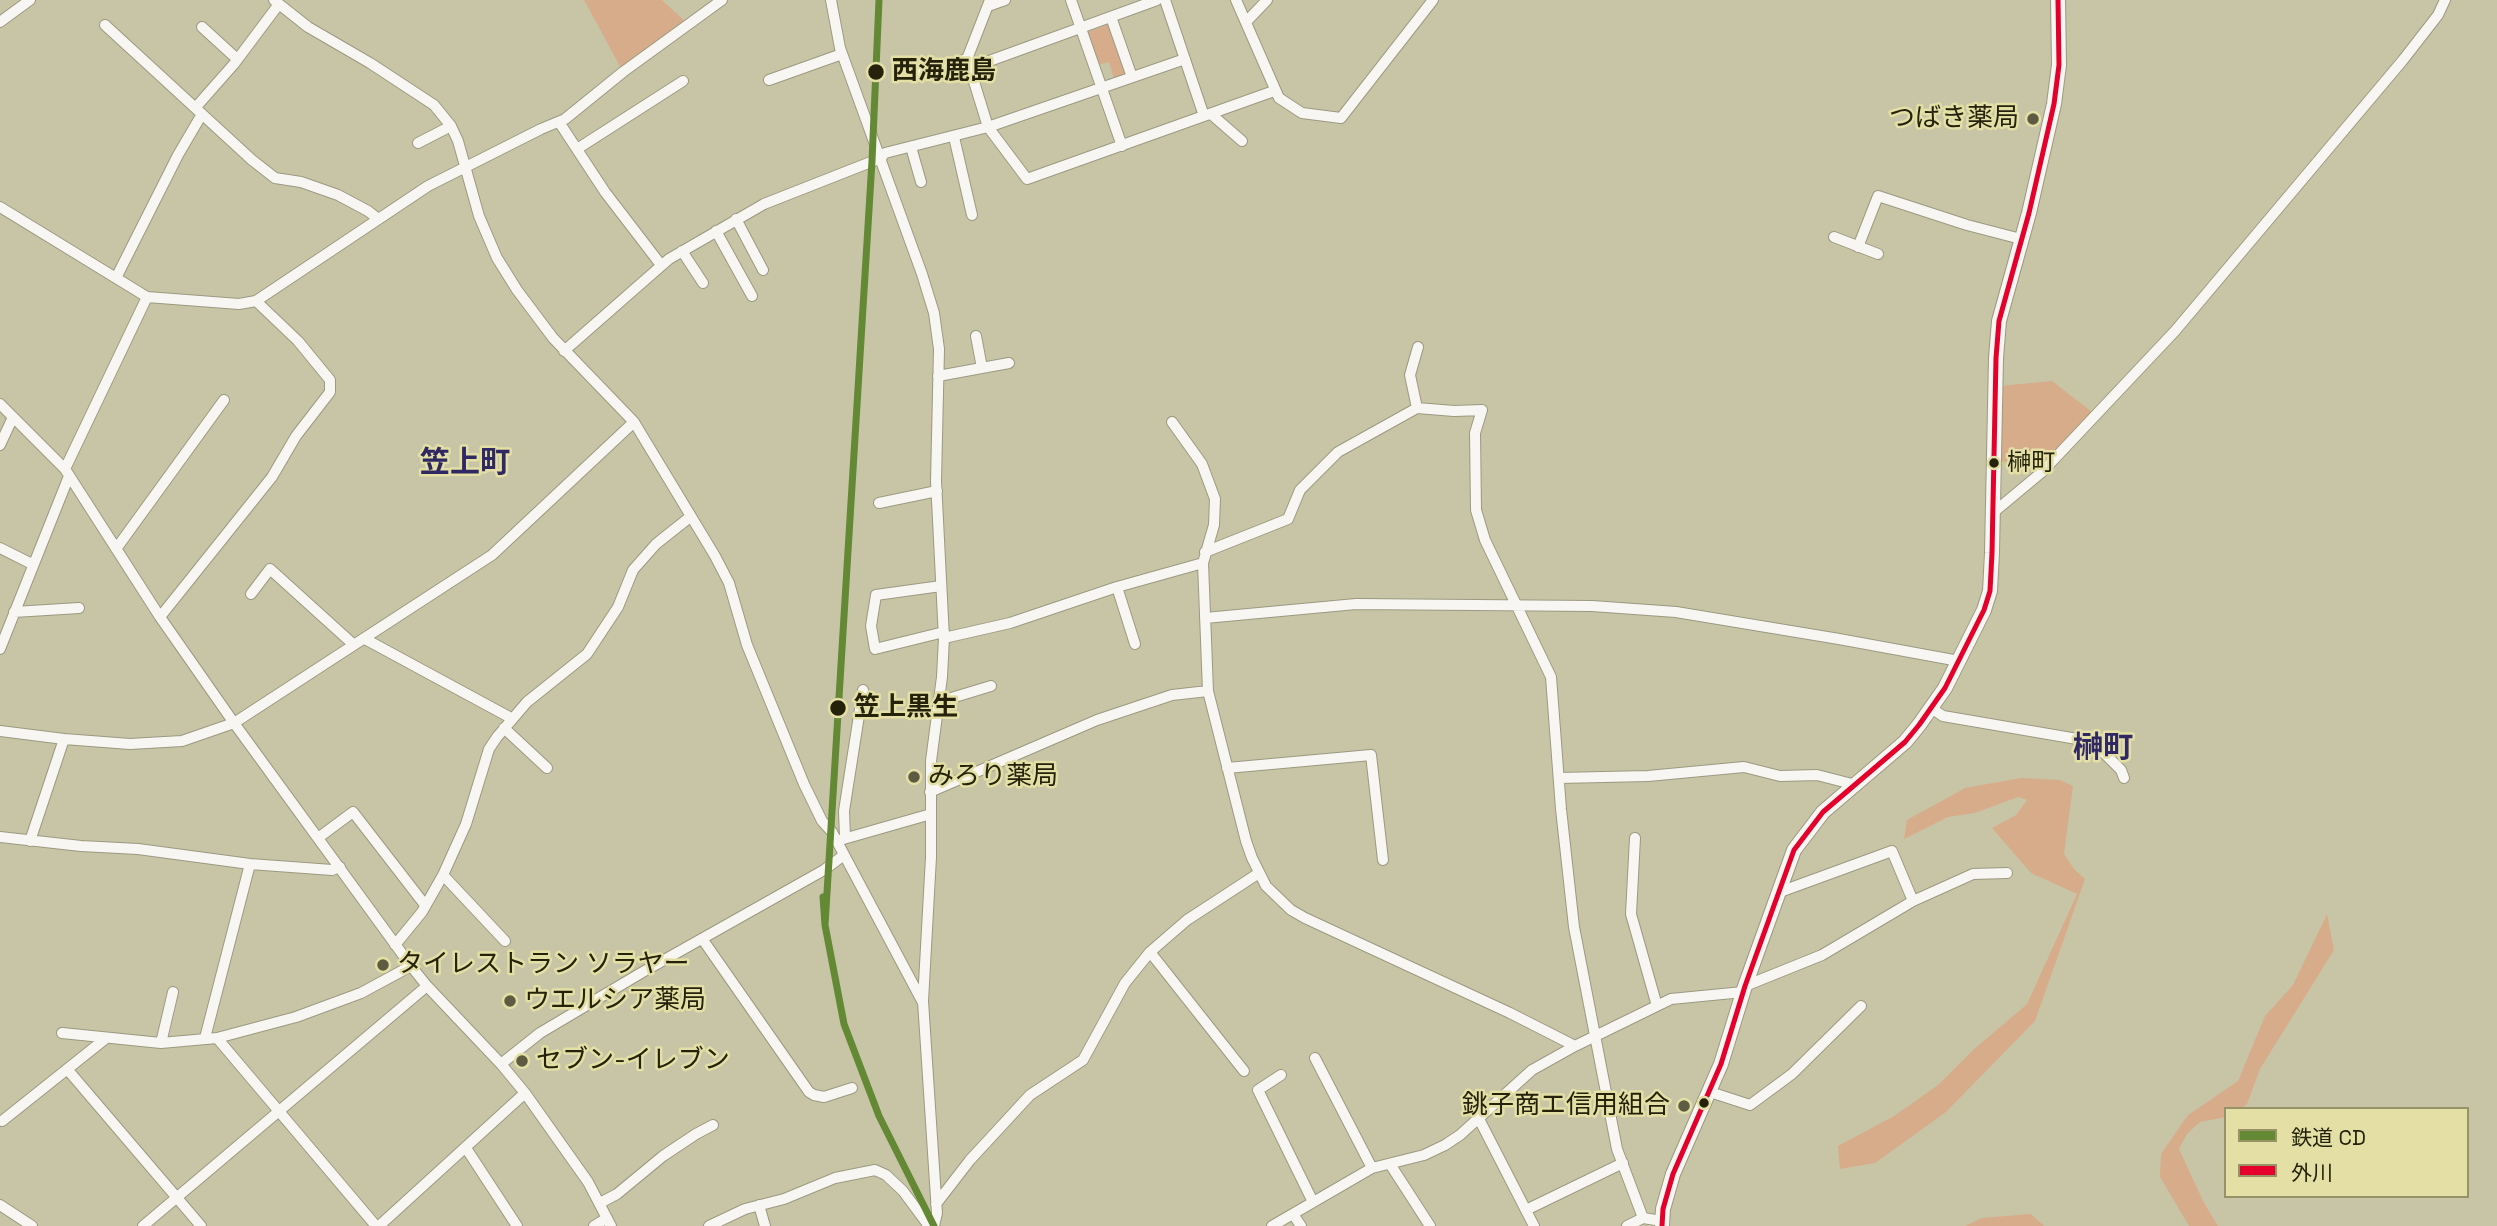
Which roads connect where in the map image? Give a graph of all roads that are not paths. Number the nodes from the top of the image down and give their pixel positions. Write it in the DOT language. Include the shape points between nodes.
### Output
graph roads {
  1 [pos="30,0"];
  2 [pos="722,0"];
  3 [pos="831,0"];
  4 [pos="1005,0"];
  5 [pos="1071,0"];
  6 [pos="1157,0"];
  7 [pos="1165,0"];
  8 [pos="1236,0"];
  9 [pos="1267,0"];
  10 [pos="1433,0"];
  11 [pos="2058,0"];
  12 [pos="2445,0"];
  13 [pos="277,2"];
  14 [pos="989,3"];
  15 [pos="1138,3"];
  16 [pos="1111,17"];
  17 [pos="1247,21"];
  18 [pos="0,22"];
  19 [pos="105,25"];
  20 [pos="201,27"];
  21 [pos="1080,28"];
  22 [pos="842,54"];
  23 [pos="237,59"];
  24 [pos="1185,59"];
  25 [pos="968,64"];
  26 [pos="914,73"];
  27 [pos="1132,77"];
  28 [pos="769,80"];
  29 [pos="683,81"];
  30 [pos="1102,88"];
  31 [pos="1274,91"];
  32 [pos="199,110"];
  33 [pos="1208,115"];
  34 [pos="559,122"];
  35 [pos="451,126"];
  36 [pos="988,127"];
  37 [pos="954,137"];
  38 [pos="1242,141"];
  39 [pos="418,144"];
  40 [pos="1122,146"];
  41 [pos="911,147"];
  42 [pos="577,149"];
  43 [pos="881,158"];
  44 [pos="464,168"];
  45 [pos="921,182"];
  46 [pos="0,207"];
  47 [pos="972,215"];
  48 [pos="377,218"];
  49 [pos="736,219"];
  50 [pos="716,231"];
  51 [pos="1834,237"];
  52 [pos="2021,239"];
  53 [pos="1858,247"];
  54 [pos="682,251"];
  55 [pos="1878,254"];
  56 [pos="661,265"];
  57 [pos="763,270"];
  58 [pos="116,278"];
  59 [pos="704,283"];
  60 [pos="751,296"];
  61 [pos="147,297"];
  62 [pos="256,301"];
  63 [pos="976,336"];
  64 [pos="1418,347"];
  65 [pos="564,351"];
  66 [pos="1009,363"];
  67 [pos="982,368"];
  68 [pos="938,376"];
  69 [pos="224,400"];
  70 [pos="0,404"];
  71 [pos="1417,408"];
  72 [pos="13,417"];
  73 [pos="634,422"];
  74 [pos="1172,422"];
  75 [pos="0,445"];
  76 [pos="67,473"];
  77 [pos="937,491"];
  78 [pos="879,503"];
  79 [pos="1994,512"];
  80 [pos="690,517"];
  81 [pos="0,548"];
  82 [pos="116,549"];
  83 [pos="1204,557"];
  84 [pos="32,564"];
  85 [pos="941,586"];
  86 [pos="1117,587"];
  87 [pos="251,594"];
  88 [pos="1518,607"];
  89 [pos="79,608"];
  90 [pos="14,611"];
  91 [pos="160,617"];
  92 [pos="1205,618"];
  93 [pos="944,635"];
  94 [pos="365,639"];
  95 [pos="1135,644"];
  96 [pos="354,645"];
  97 [pos="0,649"];
  98 [pos="1959,662"];
  99 [pos="991,686"];
  100 [pos="863,690"];
  101 [pos="1208,691"];
  102 [pos="938,702"];
  103 [pos="1931,708"];
  104 [pos="234,723"];
  105 [pos="508,723"];
  106 [pos="0,731"];
  107 [pos="64,739"];
  108 [pos="547,768"];
  109 [pos="1227,768"];
  110 [pos="1559,778"];
  111 [pos="2124,778"];
  112 [pos="1852,785"];
  113 [pos="930,792"];
  114 [pos="931,814"];
  115 [pos="317,838"];
  116 [pos="1635,838"];
  117 [pos="841,839"];
  118 [pos="1,841"];
  119 [pos="30,841"];
  120 [pos="845,855"];
  121 [pos="1383,860"];
  122 [pos="250,864"];
  123 [pos="340,867"];
  124 [pos="1259,873"];
  125 [pos="2007,873"];
  126 [pos="443,875"];
  127 [pos="1777,893"];
  128 [pos="1913,901"];
  129 [pos="425,905"];
  130 [pos="703,940"];
  131 [pos="505,942"];
  132 [pos="395,945"];
  133 [pos="1150,951"];
  134 [pos="411,966"];
  135 [pos="427,986"];
  136 [pos="1744,989"];
  137 [pos="173,992"];
  138 [pos="922,1001"];
  139 [pos="1657,1006"];
  140 [pos="1861,1006"];
  141 [pos="62,1033"];
  142 [pos="1594,1037"];
  143 [pos="205,1038"];
  144 [pos="217,1038"];
  145 [pos="105,1039"];
  146 [pos="161,1043"];
  147 [pos="1575,1046"];
  148 [pos="1315,1058"];
  149 [pos="501,1064"];
  150 [pos="67,1069"];
  151 [pos="1244,1071"];
  152 [pos="1281,1075"];
  153 [pos="852,1088"];
  154 [pos="1710,1092"];
  155 [pos="525,1094"];
  156 [pos="281,1111"];
  157 [pos="1478,1117"];
  158 [pos="2,1121"];
  159 [pos="713,1125"];
  160 [pos="466,1148"];
  161 [pos="1623,1163"];
  162 [pos="1390,1164"];
  163 [pos="1372,1168"];
  164 [pos="178,1198"];
  165 [pos="1312,1202"];
  166 [pos="600,1203"];
  167 [pos="936,1204"];
  168 [pos="0,1205"];
  169 [pos="760,1205"];
  170 [pos="1526,1210"];
  171 [pos="1293,1214"];
  172 [pos="1643,1218"];
  173 [pos="609,1222"];
  174 [pos="1662,1224"];
  175 [pos="33,1226"];
  176 [pos="143,1226"];
  177 [pos="201,1226"];
  178 [pos="378,1226"];
  179 [pos="517,1226"];
  180 [pos="594,1226"];
  181 [pos="709,1226"];
  182 [pos="765,1226"];
  183 [pos="929,1226"];
  184 [pos="934,1226"];
  185 [pos="1272,1226"];
  186 [pos="1301,1226"];
  187 [pos="1430,1226"];
  188 [pos="1534,1226"];
  189 [pos="1627,1226"];
  1 -- 18 [label="street"];
  2 -- 34 [label="street"];
  3 -- 22 [label="street"];
  4 -- 14 [label="street"];
  5 -- 21 [label="street"];
  6 -- 15 [label="street"];
  7 -- 24 [label="street"];
  8 -- 17 [label="street"];
  9 -- 17 [label="street"];
  10 -- 31 [label="street" via="1341,118 1302,113"];
  11 -- 52 [label="main road" via="2054,104"];
  12 -- 79 [label="street" via="2403,60 2175,331 2042,472"];
  13 -- 23 [label="street"];
  13 -- 35 [label="street" via="308,27 433,105"];
  14 -- 25 [label="street"];
  15 -- 16 [label="street"];
  16 -- 21 [label="street"];
  16 -- 27 [label="street"];
  17 -- 31 [label="street"];
  19 -- 32 [label="street"];
  20 -- 23 [label="street"];
  21 -- 25 [label="street"];
  21 -- 30 [label="street"];
  22 -- 28 [label="street"];
  22 -- 43 [label="street"];
  23 -- 32 [label="street"];
  24 -- 27 [label="street"];
  24 -- 33 [label="street"];
  25 -- 26 [label="street"];
  25 -- 36 [label="street"];
  27 -- 30 [label="street"];
  29 -- 42 [label="street"];
  30 -- 36 [label="street"];
  30 -- 40 [label="street"];
  31 -- 33 [label="street"];
  32 -- 48 [label="street" via="275,178 301,181 338,195"];
  32 -- 58 [label="street"];
  33 -- 38 [label="street"];
  33 -- 40 [label="street"];
  34 -- 42 [label="street"];
  34 -- 44 [label="street"];
  35 -- 39 [label="street"];
  35 -- 44 [label="street"];
  36 -- 37 [label="street"];
  36 -- 40 [label="street" via="1027,179"];
  37 -- 41 [label="street"];
  37 -- 47 [label="street"];
  41 -- 43 [label="street"];
  41 -- 45 [label="street"];
  42 -- 56 [label="street"];
  43 -- 49 [label="street"];
  43 -- 68 [label="street" via="933,313"];
  44 -- 48 [label="street"];
  44 -- 65 [label="street" via="497,258"];
  46 -- 58 [label="street"];
  48 -- 62 [label="street"];
  49 -- 50 [label="street"];
  49 -- 57 [label="street"];
  50 -- 54 [label="street"];
  50 -- 60 [label="street"];
  51 -- 53 [label="street"];
  52 -- 53 [label="street" via="1878,195"];
  52 -- 79 [label="main road" via="1999,321"];
  53 -- 55 [label="street"];
  54 -- 56 [label="street"];
  54 -- 59 [label="street"];
  56 -- 65 [label="street"];
  58 -- 61 [label="street"];
  61 -- 62 [label="street" via="239,304"];
  61 -- 76 [label="street"];
  62 -- 91 [label="street" via="298,341 330,380 330,391 272,477"];
  63 -- 67 [label="street"];
  64 -- 71 [label="street" via="1410,375"];
  65 -- 73 [label="street"];
  66 -- 67 [label="street"];
  67 -- 68 [label="street"];
  68 -- 77 [label="street"];
  69 -- 82 [label="street"];
  70 -- 72 [label="street"];
  71 -- 83 [label="street" via="1338,452 1300,491 1288,519"];
  71 -- 88 [label="street" via="1482,410 1475,433 1476,510 1485,540"];
  72 -- 75 [label="street"];
  72 -- 76 [label="street"];
  73 -- 80 [label="street"];
  73 -- 94 [label="street" via="492,555"];
  74 -- 83 [label="street" via="1202,464 1215,499 1214,526"];
  76 -- 82 [label="street"];
  76 -- 84 [label="street"];
  77 -- 78 [label="street"];
  77 -- 85 [label="street"];
  79 -- 98 [label="main road" via="1990,591"];
  80 -- 105 [label="street" via="633,570 618,607 587,654"];
  80 -- 117 [label="street" via="729,583 747,645 804,784 822,821"];
  81 -- 84 [label="street"];
  82 -- 91 [label="street"];
  83 -- 86 [label="street"];
  83 -- 92 [label="street"];
  84 -- 90 [label="street"];
  85 -- 93 [label="street"];
  85 -- 93 [label="street" via="876,595 871,626 875,649"];
  86 -- 93 [label="street" via="1010,623"];
  86 -- 95 [label="street"];
  87 -- 96 [label="street" via="270,569"];
  88 -- 92 [label="street" via="1356,604"];
  88 -- 98 [label="street" via="1676,612"];
  88 -- 110 [label="street" via="1551,677"];
  89 -- 90 [label="street"];
  90 -- 97 [label="street"];
  91 -- 104 [label="street"];
  92 -- 101 [label="street"];
  93 -- 102 [label="street"];
  94 -- 96 [label="street"];
  94 -- 105 [label="street"];
  96 -- 104 [label="street"];
  98 -- 103 [label="main road"];
  99 -- 102 [label="street"];
  100 -- 117 [label="street"];
  101 -- 109 [label="street"];
  101 -- 113 [label="street" via="1172,695 1108,716"];
  102 -- 113 [label="street"];
  103 -- 111 [label="street" via="1942,716 2095,744"];
  103 -- 112 [label="main road" via="1905,742"];
  104 -- 107 [label="street" via="182,741 130,744"];
  104 -- 115 [label="street"];
  105 -- 108 [label="street"];
  105 -- 126 [label="street" via="489,749 466,824"];
  106 -- 107 [label="street"];
  107 -- 119 [label="street"];
  109 -- 121 [label="street" via="1371,755"];
  109 -- 124 [label="street"];
  110 -- 112 [label="street" via="1744,767 1780,776 1817,775"];
  110 -- 142 [label="street" via="1574,927"];
  112 -- 127 [label="main road" via="1804,835"];
  113 -- 114 [label="street"];
  114 -- 117 [label="street"];
  114 -- 138 [label="street"];
  115 -- 123 [label="street"];
  115 -- 129 [label="street" via="352,812"];
  116 -- 139 [label="street" via="1630,914"];
  117 -- 120 [label="street"];
  118 -- 119 [label="street"];
  119 -- 122 [label="street"];
  120 -- 130 [label="street"];
  120 -- 138 [label="street"];
  122 -- 123 [label="street"];
  122 -- 143 [label="street"];
  123 -- 132 [label="street"];
  124 -- 133 [label="street" via="1187,920"];
  124 -- 147 [label="street" via="1277,898 1305,918"];
  125 -- 128 [label="street" via="1973,874"];
  126 -- 129 [label="street"];
  126 -- 131 [label="street"];
  127 -- 128 [label="street" via="1892,851"];
  127 -- 136 [label="main road"];
  128 -- 136 [label="street" via="1822,955"];
  129 -- 132 [label="street"];
  130 -- 149 [label="street" via="540,1033"];
  130 -- 153 [label="street" via="808,1092 824,1097"];
  132 -- 134 [label="street"];
  133 -- 151 [label="street"];
  133 -- 167 [label="street" via="1125,983 1083,1060 1030,1095"];
  134 -- 135 [label="street"];
  134 -- 144 [label="street" via="360,993 296,1017"];
  135 -- 149 [label="street"];
  135 -- 156 [label="street"];
  136 -- 139 [label="street" via="1671,999"];
  136 -- 154 [label="main road"];
  137 -- 146 [label="street"];
  138 -- 167 [label="street"];
  139 -- 142 [label="street"];
  140 -- 154 [label="street" via="1792,1074 1749,1105"];
  141 -- 145 [label="street"];
  142 -- 147 [label="street"];
  142 -- 161 [label="street"];
  143 -- 144 [label="street"];
  143 -- 146 [label="street"];
  144 -- 156 [label="street"];
  145 -- 146 [label="street"];
  145 -- 150 [label="street"];
  147 -- 157 [label="street" via="1532,1070"];
  148 -- 163 [label="street"];
  149 -- 155 [label="street"];
  150 -- 158 [label="street"];
  150 -- 164 [label="street"];
  152 -- 165 [label="street" via="1258,1090"];
  154 -- 174 [label="main road" via="1672,1174"];
  155 -- 160 [label="street"];
  155 -- 166 [label="street"];
  156 -- 164 [label="street"];
  156 -- 178 [label="street"];
  157 -- 162 [label="street" via="1444,1145"];
  157 -- 170 [label="street"];
  159 -- 166 [label="street"];
  160 -- 178 [label="street"];
  160 -- 179 [label="street"];
  161 -- 170 [label="street"];
  161 -- 172 [label="street"];
  162 -- 163 [label="street"];
  162 -- 187 [label="street"];
  163 -- 165 [label="street"];
  164 -- 176 [label="street"];
  164 -- 177 [label="street"];
  165 -- 171 [label="street"];
  166 -- 173 [label="street"];
  167 -- 184 [label="street"];
  168 -- 175 [label="street"];
  169 -- 181 [label="street"];
  169 -- 182 [label="street"];
  169 -- 183 [label="street" via="835,1178 875,1170 903,1191"];
  170 -- 188 [label="street"];
  171 -- 185 [label="street"];
  171 -- 186 [label="street"];
  172 -- 174 [label="street"];
  172 -- 189 [label="street"];
  173 -- 180 [label="street"];
}
